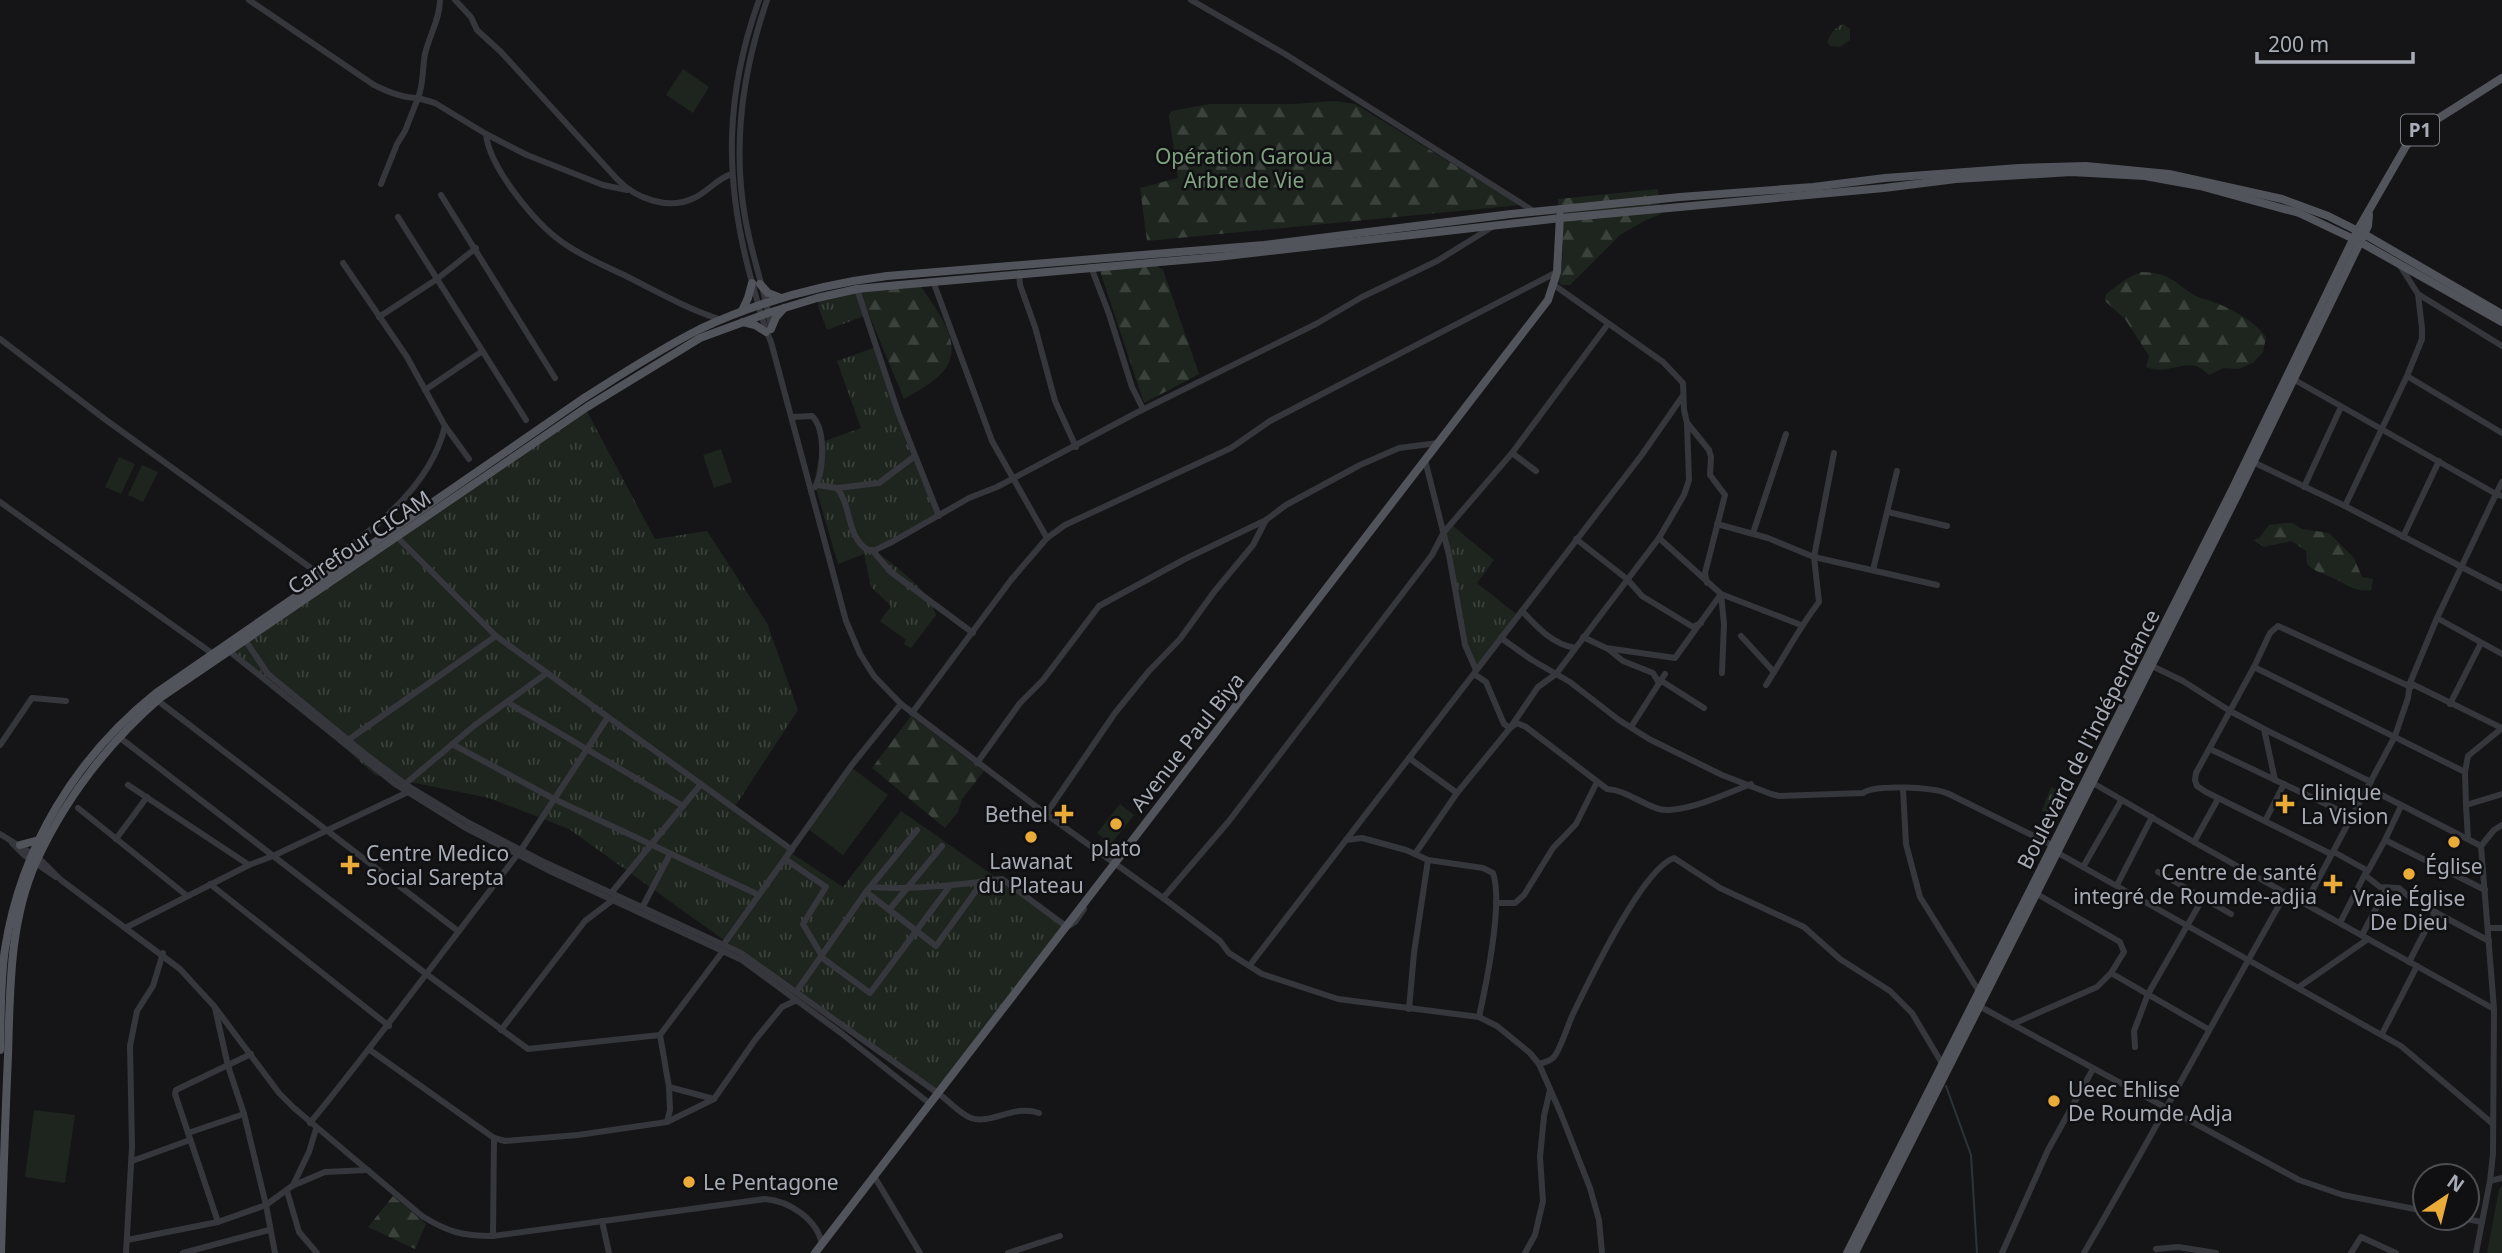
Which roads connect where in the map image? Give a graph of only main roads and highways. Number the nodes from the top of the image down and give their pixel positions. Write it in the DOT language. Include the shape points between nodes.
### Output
graph roads {
  1 [pos="2502,78"];
  2 [pos="1557,214"];
  3 [pos="1543,220"];
  4 [pos="2344,233"];
  5 [pos="1557,236"];
  6 [pos="2359,236"];
  7 [pos="2349,250"];
  8 [pos="785,303"];
  9 [pos="763,309"];
  10 [pos="742,311"];
  11 [pos="2502,314"];
  12 [pos="743,322"];
  13 [pos="2502,322"];
  14 [pos="39,840"];
  15 [pos="20,845"];
  16 [pos="2056,849"];
  17 [pos="34,858"];
  18 [pos="1978,1005"];
  19 [pos="0,1050"];
  20 [pos="1,1196"];
  21 [pos="1,1253"];
  22 [pos="815,1253"];
  23 [pos="1855,1253"];
  1 -- 6 [label="main road, P1" via="2420,130 2406,146"];
  2 -- 3 [label="main road"];
  2 -- 4 [label="main road" via="2071,172 2145,176 2200,186 2299,213"];
  2 -- 5 [label="main road, Avenue Paul Biya"];
  2 -- 6 [label="main road" via="1885,178 2086,166 2145,170 2282,199 2328,216"];
  2 -- 8 [label="main road" via="1535,212 1264,245 887,276 827,287"];
  3 -- 5 [label="main road"];
  3 -- 8 [label="main road" via="1315,247 857,289"];
  4 -- 6 [label="main road"];
  4 -- 7 [label="main road"];
  5 -- 22 [label="main road, Avenue Paul Biya" via="1557,272 1548,300"];
  6 -- 7 [label="main road, Boulevard de l'Indépendance"];
  6 -- 11 [label="main road"];
  6 -- 13 [label="main road"];
  6 -- 16 [label="main road, Boulevard de l'Indépendance" via="2253,462 2094,783"];
  7 -- 16 [label="main road, Boulevard de l'Indépendance"];
  8 -- 9 [label="main road"];
  8 -- 10 [label="main road" via="756,283"];
  8 -- 12 [label="main road" via="769,330"];
  9 -- 10 [label="main road"];
  9 -- 12 [label="main road, Carrefour CICAM"];
  10 -- 14 [label="main road" via="629,369 156,693 117,727 79,770"];
  12 -- 17 [label="main road, Carrefour CICAM" via="700,338 598,400 157,700 84,777"];
  14 -- 15 [label="main road"];
  14 -- 17 [label="main road"];
  16 -- 18 [label="main road, Boulevard de l'Indépendance"];
  16 -- 18 [label="main road, Boulevard de l'Indépendance" via="1980,993"];
  17 -- 19 [label="main road" via="13,911 5,950"];
  17 -- 20 [label="main road" via="11,981"];
  18 -- 23 [label="main road, Boulevard de l'Indépendance"];
  18 -- 23 [label="main road, Boulevard de l'Indépendance" via="1943,1065"];
  20 -- 21 [label="main road"];
}
